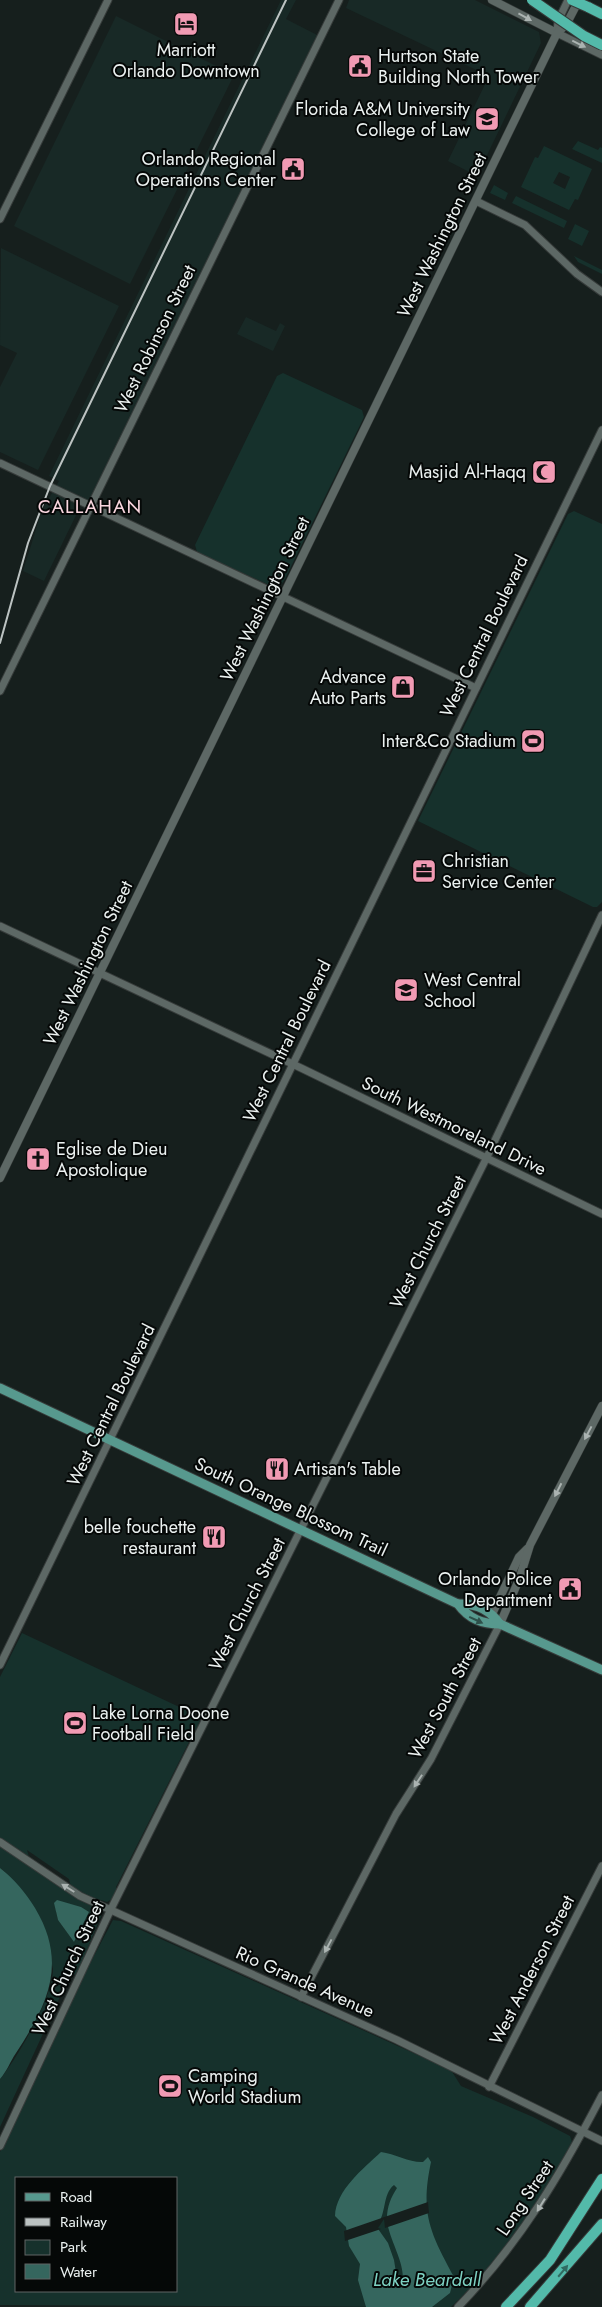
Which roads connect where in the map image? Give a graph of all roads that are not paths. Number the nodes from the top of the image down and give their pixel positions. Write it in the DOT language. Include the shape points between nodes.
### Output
graph roads {
  1 [pos="108,0"];
  2 [pos="339,0"];
  3 [pos="492,0"];
  4 [pos="532,0"];
  5 [pos="568,0"];
  6 [pos="572,0"];
  7 [pos="579,0"];
  8 [pos="602,14"];
  9 [pos="557,33"];
  10 [pos="602,45"];
  11 [pos="602,55"];
  12 [pos="476,200"];
  13 [pos="0,219"];
  14 [pos="602,292"];
  15 [pos="602,430"];
  16 [pos="0,463"];
  17 [pos="91,506"];
  18 [pos="283,597"];
  19 [pos="476,688"];
  20 [pos="0,691"];
  21 [pos="602,915"];
  22 [pos="0,926"];
  23 [pos="99,974"];
  24 [pos="293,1064"];
  25 [pos="487,1158"];
  26 [pos="0,1178"];
  27 [pos="602,1214"];
  28 [pos="0,1388"];
  29 [pos="602,1406"];
  30 [pos="111,1440"];
  31 [pos="301,1530"];
  32 [pos="530,1545"];
  33 [pos="458,1604"];
  34 [pos="492,1614"];
  35 [pos="500,1624"];
  36 [pos="586,1664"];
  37 [pos="0,1665"];
  38 [pos="602,1670"];
  39 [pos="602,1674"];
  40 [pos="0,1842"];
  41 [pos="602,1866"];
  42 [pos="112,1909"];
  43 [pos="301,1997"];
  44 [pos="489,2087"];
  45 [pos="602,2095"];
  46 [pos="582,2132"];
  47 [pos="602,2141"];
  48 [pos="0,2146"];
  49 [pos="601,2180"];
  50 [pos="602,2224"];
  51 [pos="458,2307"];
  52 [pos="506,2307"];
  53 [pos="530,2307"];
  1 -- 13 [label="street"];
  2 -- 17 [label="street, West Robinson Street"];
  3 -- 9 [label="main road, one-way"];
  4 -- 10 [label="highway, bridge"];
  5 -- 9 [label="street, West Washington Street" via="558,21"];
  6 -- 8 [label="highway, bridge"];
  7 -- 9 [label="main road, West Washington Street" via="566,25"];
  9 -- 11 [label="street, one-way"];
  9 -- 12 [label="main road, West Washington Street"];
  12 -- 14 [label="street" via="525,225 582,278"];
  12 -- 18 [label="main road, West Washington Street"];
  15 -- 19 [label="street, West Central Boulevard"];
  16 -- 17 [label="street"];
  17 -- 18 [label="street"];
  17 -- 20 [label="street, West Robinson Street"];
  18 -- 19 [label="street"];
  18 -- 23 [label="main road, West Washington Street"];
  19 -- 24 [label="street, West Central Boulevard"];
  21 -- 25 [label="street, West Church Street"];
  22 -- 23 [label="street, South Westmoreland Drive"];
  23 -- 24 [label="street, South Westmoreland Drive"];
  23 -- 26 [label="main road, West Washington Street"];
  24 -- 25 [label="street, South Westmoreland Drive"];
  24 -- 30 [label="street, West Central Boulevard"];
  25 -- 27 [label="street, South Westmoreland Drive"];
  25 -- 31 [label="street, West Church Street"];
  28 -- 30 [label="main road, South Orange Blossom Trail"];
  29 -- 32 [label="main road, West South Street, one-way"];
  30 -- 31 [label="main road, South Orange Blossom Trail"];
  30 -- 37 [label="street, West Central Boulevard"];
  31 -- 33 [label="main road, South Orange Blossom Trail"];
  31 -- 42 [label="street, West Church Street"];
  32 -- 34 [label="main road" via="519,1557"];
  32 -- 35 [label="main road, West South Street"];
  33 -- 34 [label="main road, South Orange Blossom Trail" via="470,1603"];
  33 -- 35 [label="main road, South Orange Blossom Trail, one-way" via="466,1615 486,1624"];
  34 -- 35 [label="main road, South Orange Blossom Trail"];
  35 -- 36 [label="main road, South Orange Blossom Trail"];
  35 -- 43 [label="street, West South Street, one-way" via="431,1759 396,1814"];
  36 -- 38 [label="main road, South Orange Blossom Trail"];
  36 -- 39 [label="main road, South Orange Blossom Trail"];
  42 -- 40 [label="street, Rio Grande Avenue, one-way" via="74,1892"];
  41 -- 44 [label="street, West Anderson Street"];
  42 -- 43 [label="street, Rio Grande Avenue"];
  42 -- 48 [label="street, West Church Street"];
  43 -- 44 [label="street, Rio Grande Avenue" via="450,2065"];
  44 -- 46 [label="street, Rio Grande Avenue"];
  45 -- 46 [label="street, Long Street"];
  46 -- 47 [label="street, Rio Grande Avenue"];
  46 -- 51 [label="street, Long Street, one-way" via="534,2215 500,2261"];
  49 -- 52 [label="highway" via="550,2260"];
  53 -- 50 [label="highway, one-way"];
}
